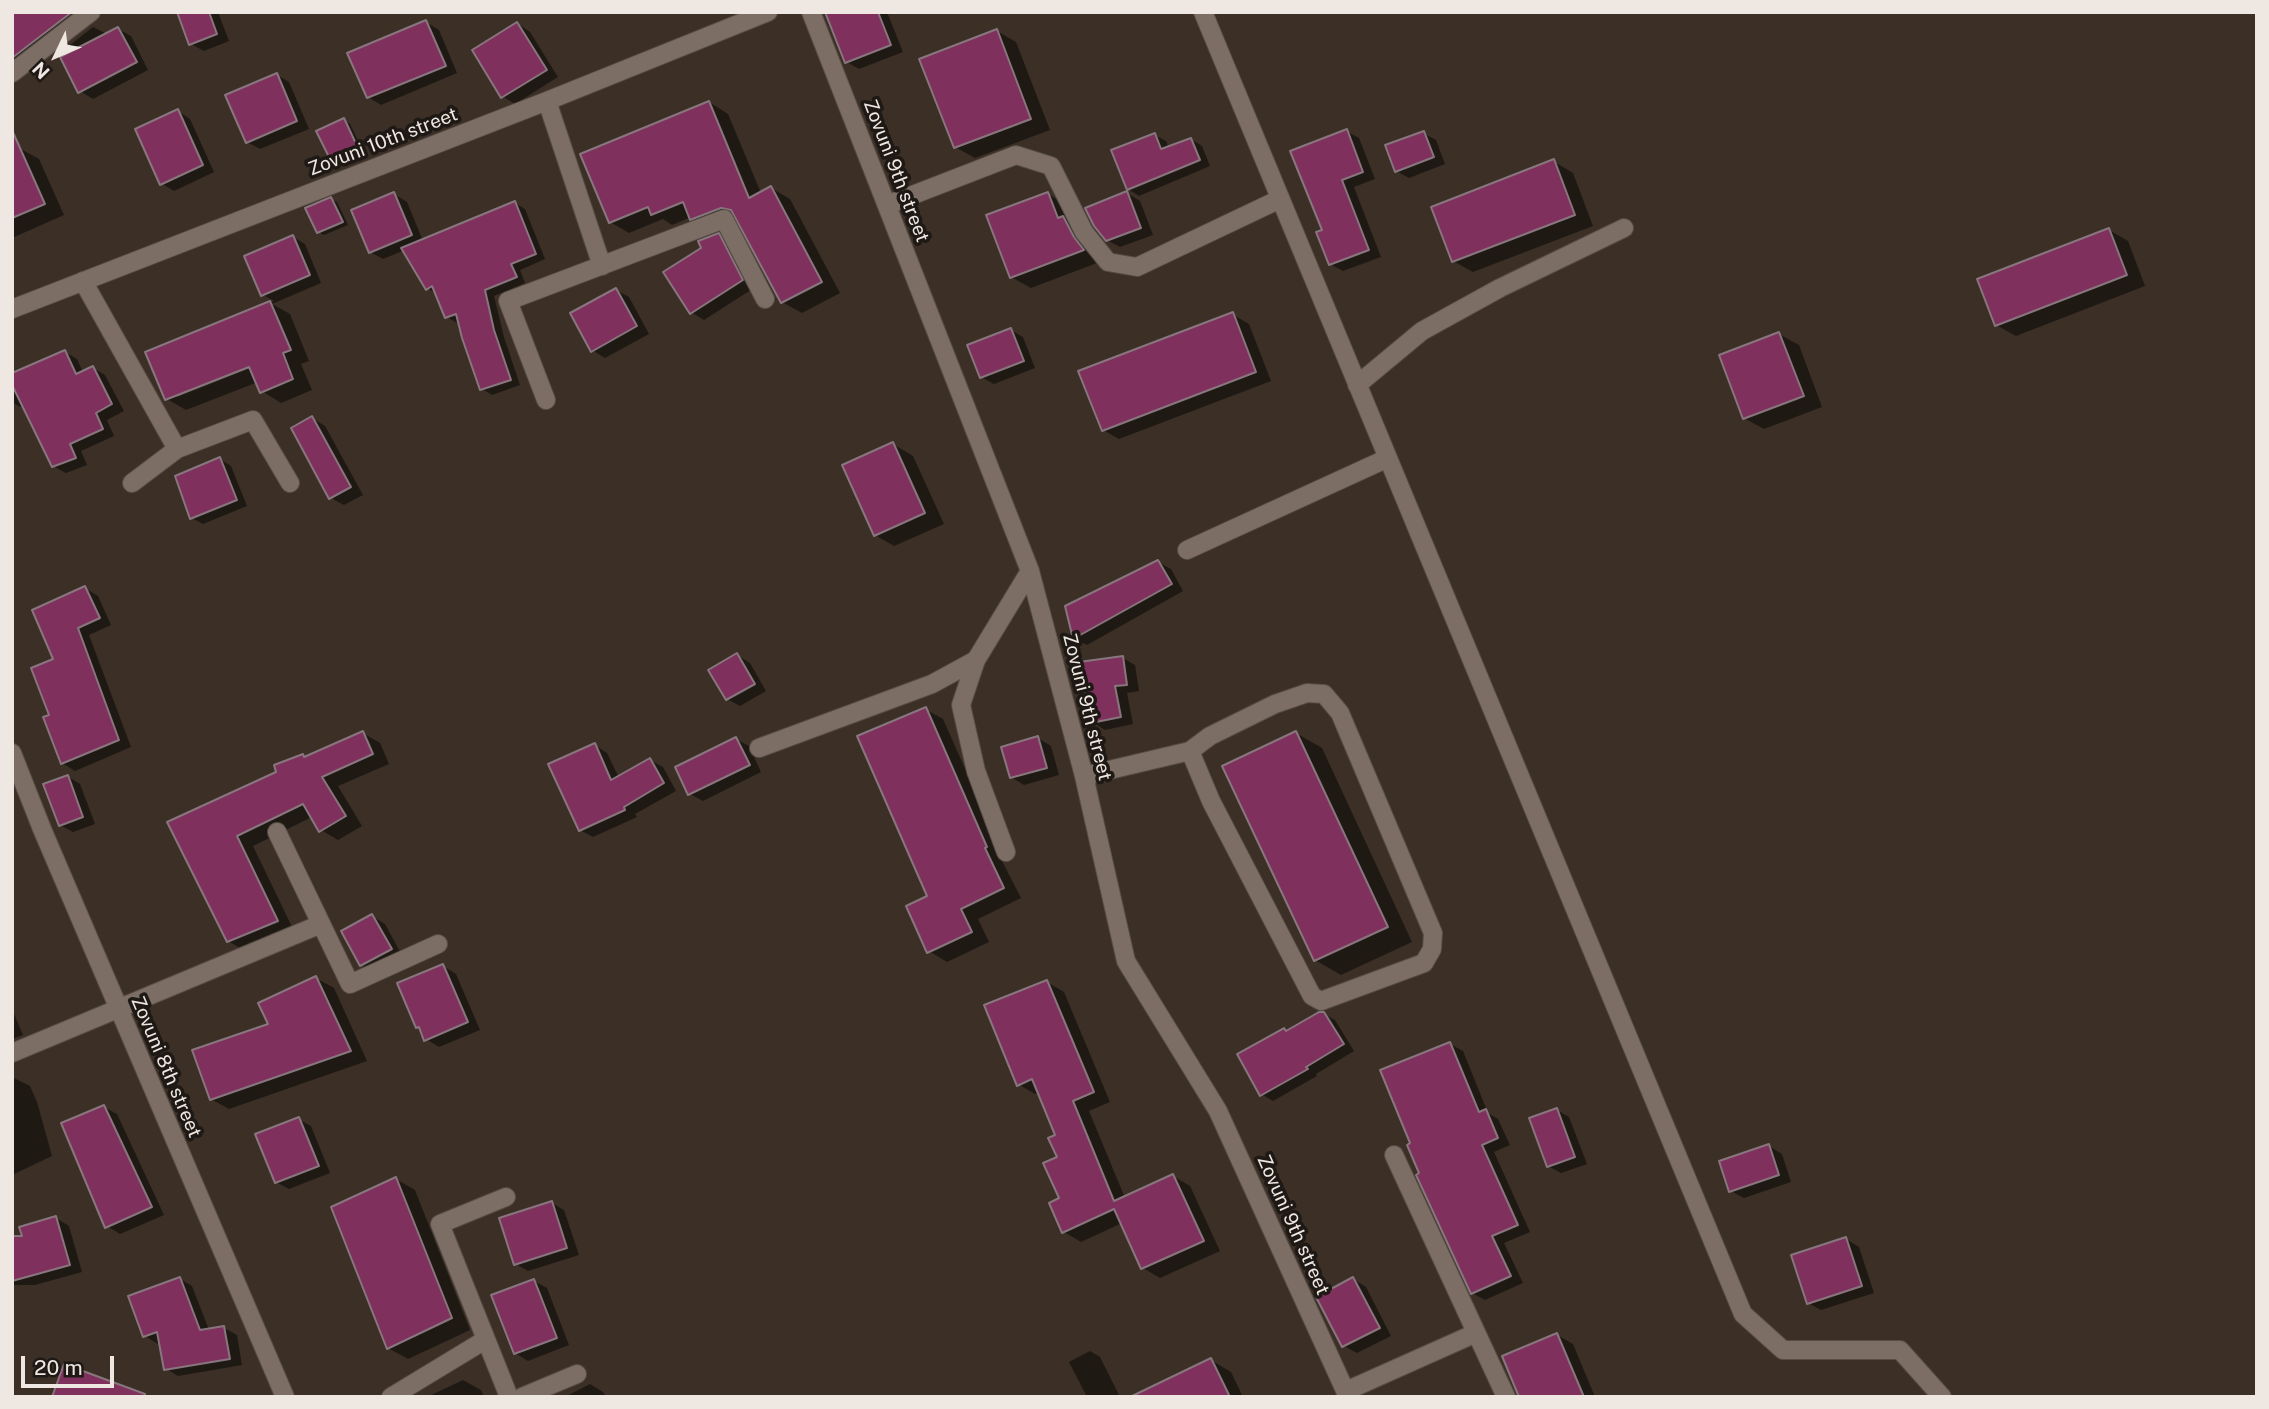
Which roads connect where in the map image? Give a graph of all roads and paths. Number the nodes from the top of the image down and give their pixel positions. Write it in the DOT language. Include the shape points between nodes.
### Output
graph roads {
  1 [pos="92,12"];
  2 [pos="768,12"];
  3 [pos="811,12"];
  4 [pos="1203,12"];
  5 [pos="12,73"];
  6 [pos="547,101"];
  7 [pos="1280,199"];
  8 [pos="887,205"];
  9 [pos="1624,228"];
  10 [pos="602,266"];
  11 [pos="83,281"];
  12 [pos="765,299"];
  13 [pos="12,309"];
  14 [pos="1357,385"];
  15 [pos="546,400"];
  16 [pos="177,449"];
  17 [pos="1388,458"];
  18 [pos="132,483"];
  19 [pos="290,483"];
  20 [pos="1187,550"];
  21 [pos="1030,572"];
  22 [pos="976,660"];
  23 [pos="759,748"];
  24 [pos="1190,751"];
  25 [pos="12,753"];
  26 [pos="1084,776"];
  27 [pos="277,832"];
  28 [pos="1006,852"];
  29 [pos="321,924"];
  30 [pos="438,944"];
  31 [pos="118,1008"];
  32 [pos="12,1053"];
  33 [pos="1394,1155"];
  34 [pos="506,1196"];
  35 [pos="1476,1333"];
  36 [pos="485,1340"];
  37 [pos="577,1374"];
  38 [pos="1347,1394"];
  39 [pos="285,1397"];
  40 [pos="391,1397"];
  41 [pos="509,1397"];
  42 [pos="522,1397"];
  43 [pos="1506,1397"];
  44 [pos="1942,1397"];
  1 -- 5 [label="street"];
  2 -- 6 [label="street, Zovuni 10th street"];
  3 -- 8 [label="street, Zovuni 9th street"];
  4 -- 7 [label="street"];
  6 -- 10 [label="street"];
  6 -- 11 [label="street, Zovuni 10th street"];
  7 -- 8 [label="street" via="1137,267 1108,262 1084,232 1051,166 1016,155"];
  7 -- 14 [label="street"];
  8 -- 21 [label="street, Zovuni 9th street"];
  9 -- 14 [label="street" via="1422,331"];
  10 -- 12 [label="street" via="724,219"];
  10 -- 15 [label="street" via="508,301"];
  11 -- 13 [label="street, Zovuni 10th street"];
  11 -- 16 [label="street"];
  14 -- 17 [label="street"];
  16 -- 18 [label="street"];
  16 -- 19 [label="street" via="253,420"];
  17 -- 20 [label="street"];
  17 -- 44 [label="street" via="1743,1314 1783,1350 1900,1350"];
  21 -- 22 [label="street"];
  21 -- 26 [label="street, Zovuni 9th street"];
  22 -- 23 [label="street" via="932,684"];
  22 -- 28 [label="street" via="961,705 976,771"];
  24 -- 24 [label="street" via="1275,704 1307,693 1324,694 1340,713 1433,933 1432,949 1424,962 1321,1001 1312,996"];
  24 -- 26 [label="street"];
  25 -- 31 [label="street, Zovuni 8th street"];
  26 -- 38 [label="street, Zovuni 9th street" via="1126,961 1218,1111"];
  27 -- 29 [label="street"];
  29 -- 30 [label="street" via="350,984"];
  29 -- 31 [label="street"];
  31 -- 32 [label="street"];
  31 -- 39 [label="street, Zovuni 8th street"];
  33 -- 35 [label="street"];
  34 -- 36 [label="street" via="440,1224"];
  35 -- 38 [label="street"];
  35 -- 43 [label="street"];
  36 -- 40 [label="street"];
  36 -- 41 [label="street"];
  37 -- 42 [label="street"];
}
